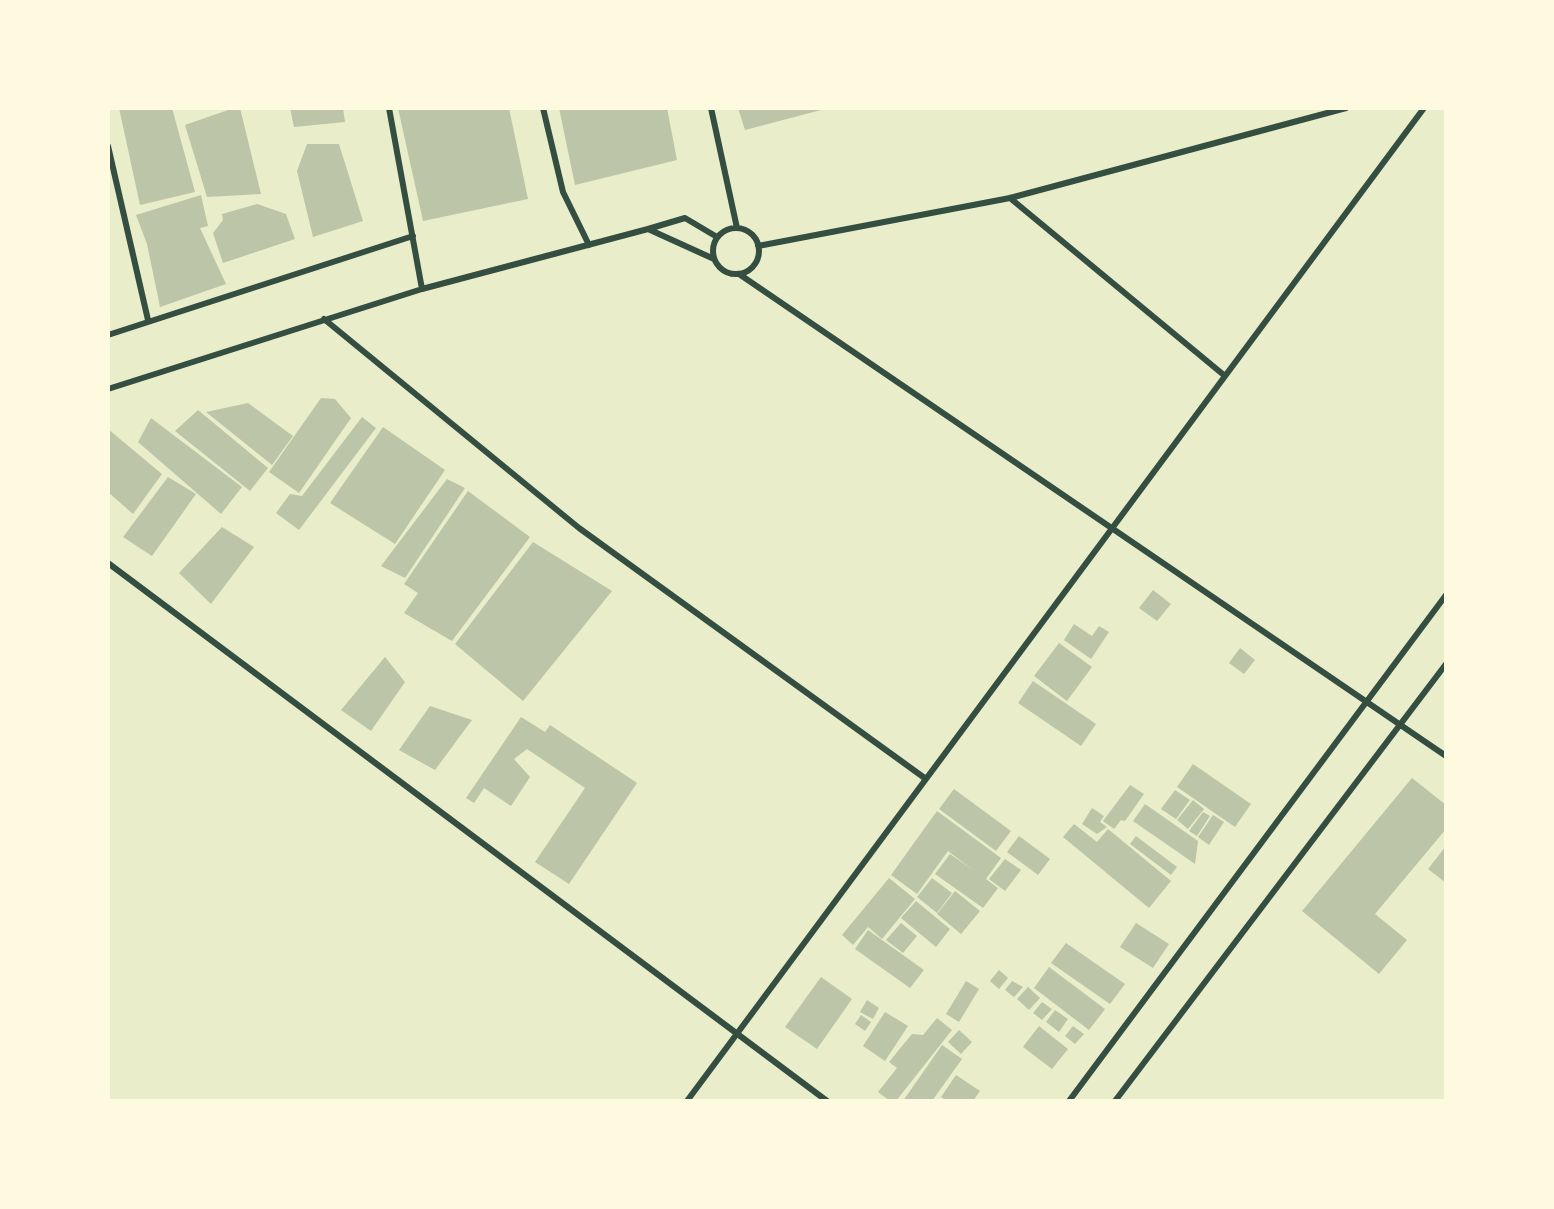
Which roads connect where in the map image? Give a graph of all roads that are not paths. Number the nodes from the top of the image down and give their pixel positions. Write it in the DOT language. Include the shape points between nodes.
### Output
graph roads {
  1 [pos="389,108"];
  2 [pos="543,108"];
  3 [pos="711,108"];
  4 [pos="1346,108"];
  5 [pos="1424,108"];
  6 [pos="108,146"];
  7 [pos="1010,198"];
  8 [pos="737,228"];
  9 [pos="648,229"];
  10 [pos="413,236"];
  11 [pos="717,237"];
  12 [pos="589,245"];
  13 [pos="758,246"];
  14 [pos="714,259"];
  15 [pos="739,274"];
  16 [pos="422,288"];
  17 [pos="324,319"];
  18 [pos="148,320"];
  19 [pos="108,335"];
  20 [pos="1225,376"];
  21 [pos="108,389"];
  22 [pos="1113,528"];
  23 [pos="108,563"];
  24 [pos="1446,595"];
  25 [pos="1446,664"];
  26 [pos="1367,701"];
  27 [pos="1401,724"];
  28 [pos="1446,756"];
  29 [pos="926,779"];
  30 [pos="738,1032"];
  31 [pos="687,1101"];
  32 [pos="827,1101"];
  33 [pos="1069,1101"];
  34 [pos="1115,1101"];
  1 -- 10 [label="street"];
  2 -- 12 [label="street" via="563,192"];
  3 -- 8 [label="street"];
  4 -- 7 [label="street"];
  5 -- 20 [label="street"];
  6 -- 18 [label="street"];
  7 -- 13 [label="street"];
  7 -- 20 [label="street"];
  8 -- 11 [label="street"];
  8 -- 13 [label="street" via="750,234"];
  9 -- 11 [label="street" via="685,218"];
  9 -- 12 [label="street"];
  9 -- 14 [label="street"];
  10 -- 16 [label="street"];
  10 -- 18 [label="street"];
  11 -- 14 [label="street"];
  12 -- 16 [label="street"];
  13 -- 15 [label="street" via="756,261"];
  14 -- 15 [label="street" via="724,271"];
  15 -- 22 [label="street"];
  16 -- 17 [label="street"];
  17 -- 21 [label="street"];
  17 -- 29 [label="street" via="579,528"];
  18 -- 19 [label="street"];
  20 -- 22 [label="street"];
  22 -- 26 [label="street"];
  22 -- 29 [label="street"];
  23 -- 30 [label="street"];
  24 -- 26 [label="street"];
  25 -- 27 [label="street"];
  26 -- 27 [label="street"];
  26 -- 33 [label="street"];
  27 -- 28 [label="street"];
  27 -- 34 [label="street"];
  29 -- 30 [label="street"];
  30 -- 31 [label="street"];
  30 -- 32 [label="street"];
}
